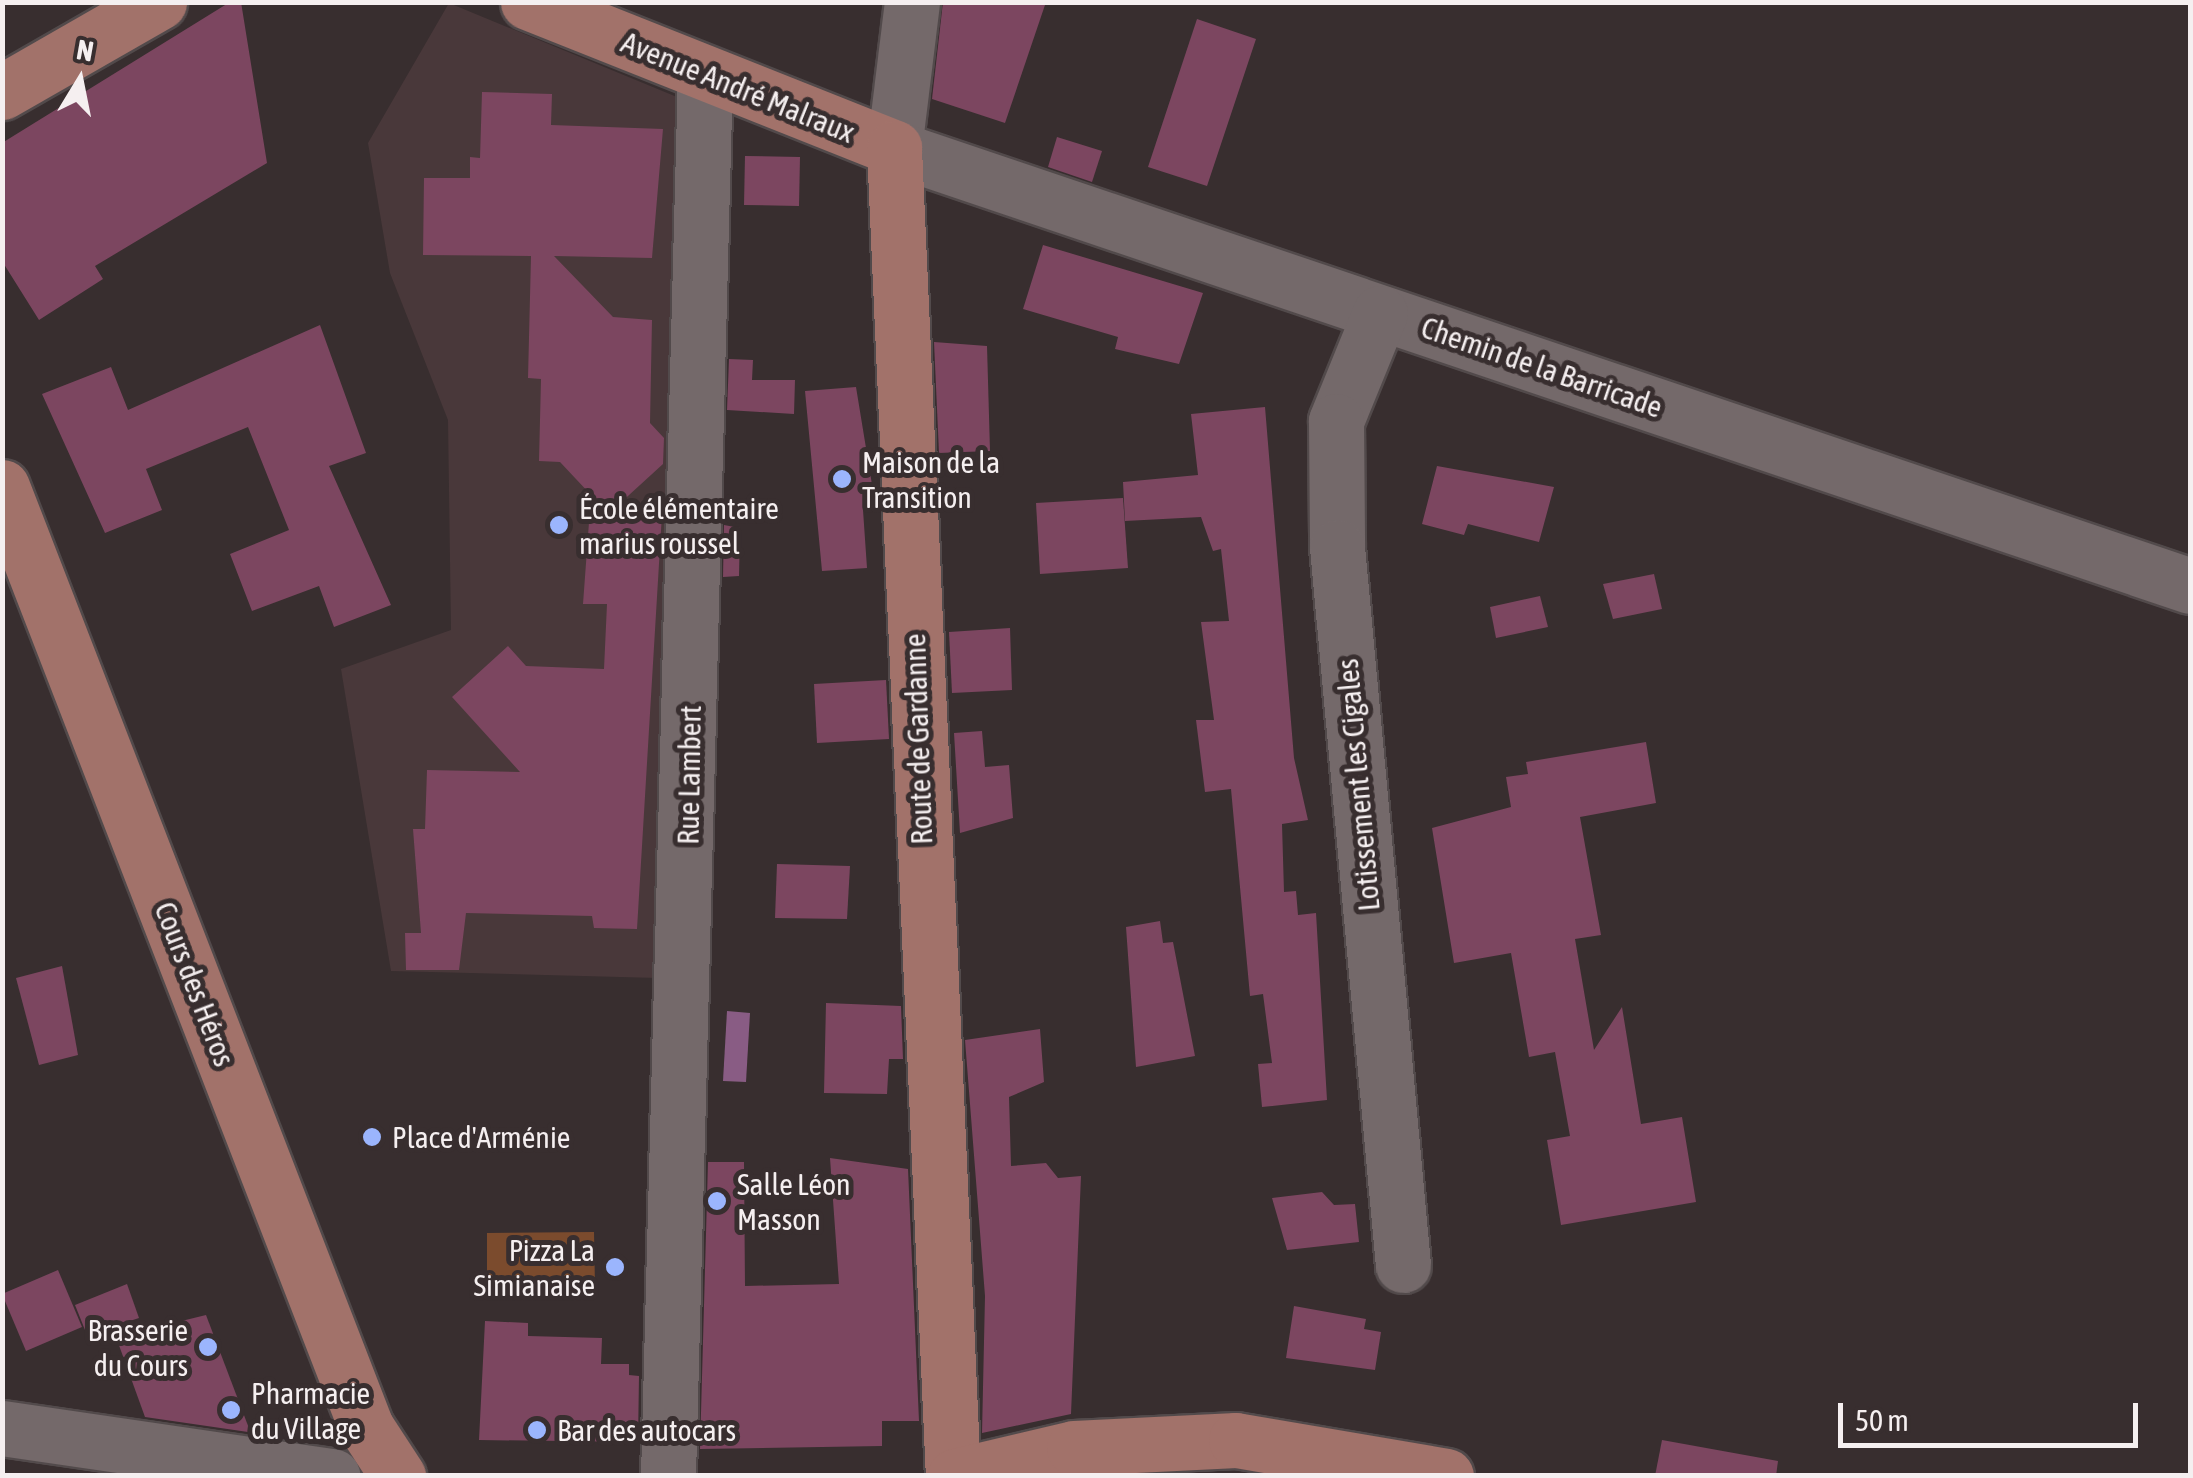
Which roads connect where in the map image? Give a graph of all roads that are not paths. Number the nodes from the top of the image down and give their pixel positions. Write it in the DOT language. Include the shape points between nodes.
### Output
graph roads {
  1 [pos="159,2"];
  2 [pos="528,2"];
  3 [pos="912,2"];
  4 [pos="705,74"];
  5 [pos="2,92"];
  6 [pos="894,148"];
  7 [pos="1380,313"];
  8 [pos="2,487"];
  9 [pos="2190,586"];
  10 [pos="1403,1265"];
  11 [pos="2,1428"];
  12 [pos="333,1476"];
  13 [pos="398,1476"];
  14 [pos="668,1476"];
  15 [pos="954,1476"];
  16 [pos="1446,1476"];
  1 -- 5 [label="main road"];
  2 -- 4 [label="main road, Avenue André Malraux"];
  3 -- 6 [label="street, Route de Gardanne"];
  4 -- 6 [label="main road, Avenue André Malraux"];
  4 -- 14 [label="street, Rue Lambert"];
  6 -- 7 [label="street, Chemin de la Barricade"];
  6 -- 15 [label="main road, Route de Gardanne"];
  7 -- 9 [label="street, Chemin de la Barricade"];
  7 -- 10 [label="street, Lotissement les Cigales" via="1336,421 1337,547"];
  8 -- 13 [label="main road, Cours des Héros" via="366,1427"];
  11 -- 12 [label="street"];
  15 -- 16 [label="main road" via="1074,1448 1236,1440"];
}
